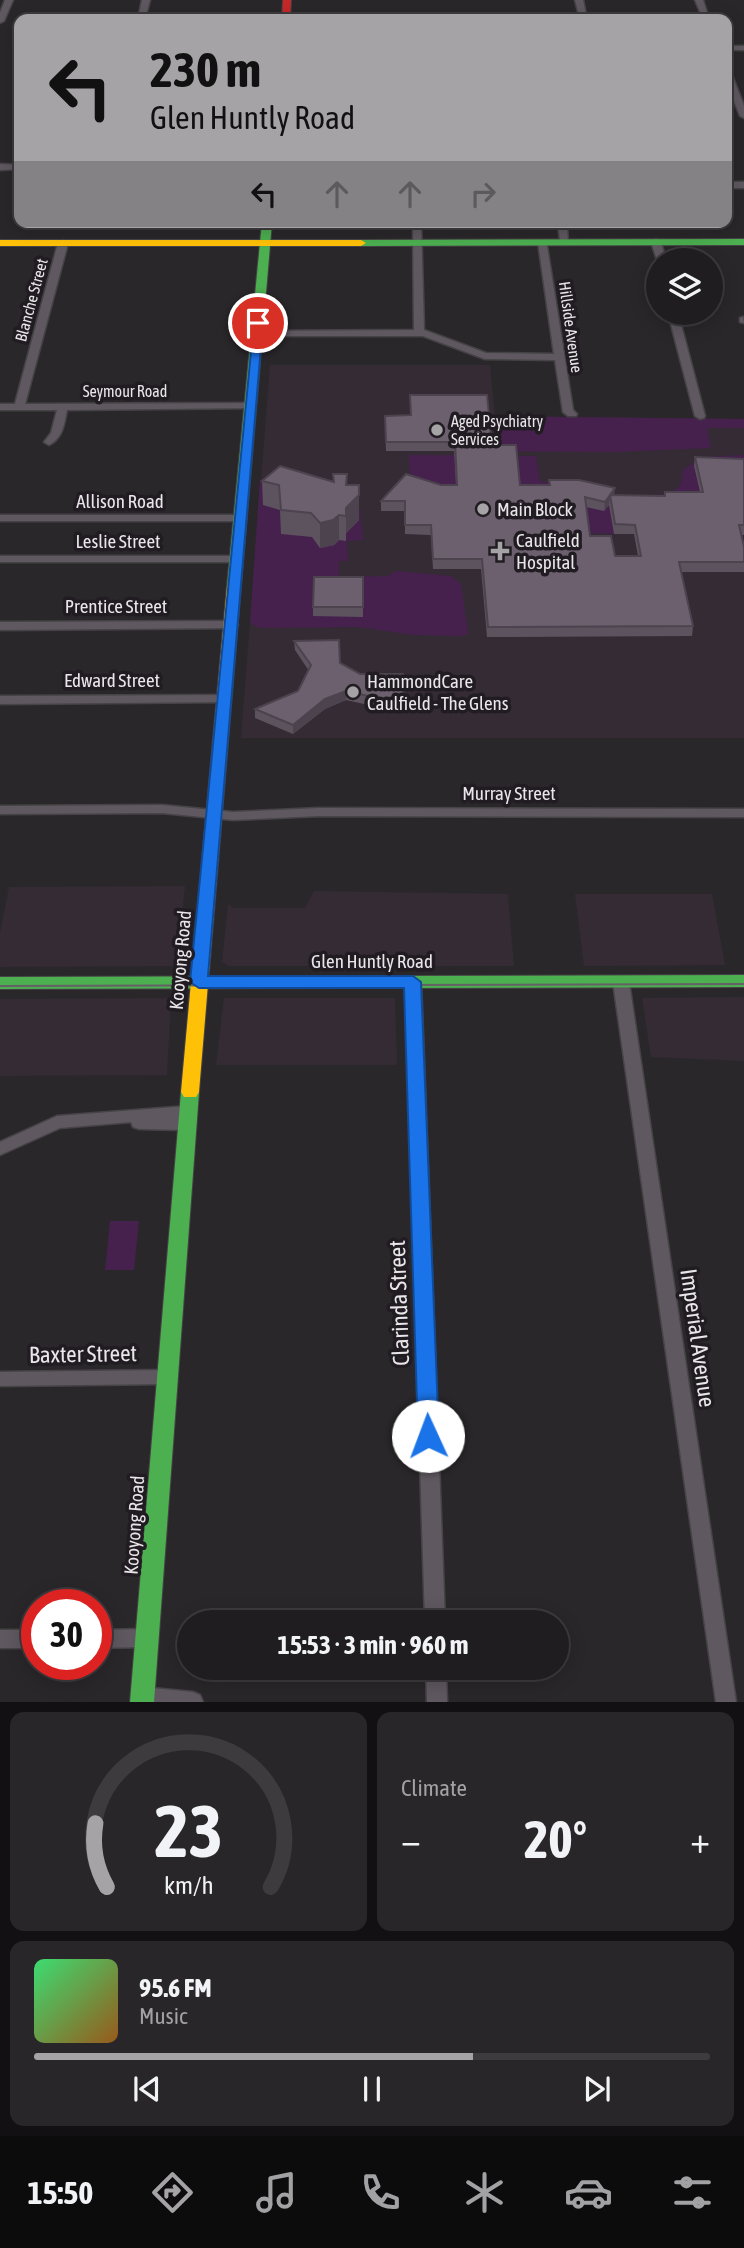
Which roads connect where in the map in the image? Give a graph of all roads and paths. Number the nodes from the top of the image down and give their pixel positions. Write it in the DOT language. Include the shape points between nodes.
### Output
graph roads {
  1 [pos="9,0"];
  2 [pos="0,21"];
  3 [pos="735,89"];
  4 [pos="744,116"];
  5 [pos="266,228"];
  6 [pos="417,228"];
  7 [pos="563,228"];
  8 [pos="265,242"];
  9 [pos="416,242"];
  10 [pos="543,242"];
  11 [pos="565,242"];
  12 [pos="656,242"];
  13 [pos="744,242"];
  14 [pos="0,243"];
  15 [pos="63,243"];
  16 [pos="658,248"];
  17 [pos="676,325"];
  18 [pos="419,333"];
  19 [pos="257,334"];
  20 [pos="560,357"];
  21 [pos="250,406"];
  22 [pos="0,407"];
  23 [pos="19,407"];
  24 [pos="63,407"];
  25 [pos="572,414"];
  26 [pos="699,416"];
  27 [pos="49,442"];
  28 [pos="240,518"];
  29 [pos="0,519"];
  30 [pos="0,559"];
  31 [pos="236,559"];
  32 [pos="232,625"];
  33 [pos="0,626"];
  34 [pos="223,699"];
  35 [pos="0,700"];
  36 [pos="0,810"];
  37 [pos="214,811"];
  38 [pos="744,813"];
  39 [pos="744,981"];
  40 [pos="199,982"];
  41 [pos="413,982"];
  42 [pos="621,982"];
  43 [pos="0,984"];
  44 [pos="188,1118"];
  45 [pos="0,1149"];
  46 [pos="167,1377"];
  47 [pos="0,1379"];
  48 [pos="435,1610"];
  49 [pos="147,1638"];
  50 [pos="0,1639"];
  51 [pos="21,1639"];
  52 [pos="112,1639"];
  53 [pos="436,1680"];
  54 [pos="142,1700"];
  55 [pos="193,1702"];
  56 [pos="437,1702"];
  57 [pos="726,1702"];
  1 -- 2 [label="street"];
  3 -- 4 [label="street"];
  5 -- 8 [label="street, Kooyong Road"];
  6 -- 9 [label="street"];
  7 -- 11 [label="street"];
  8 -- 9 [label="street"];
  8 -- 15 [label="street"];
  8 -- 19 [label="street, Kooyong Road"];
  9 -- 10 [label="street"];
  9 -- 18 [label="street"];
  10 -- 11 [label="street"];
  10 -- 20 [label="street, Hillside Avenue"];
  11 -- 12 [label="street"];
  12 -- 13 [label="street"];
  12 -- 16 [label="street"];
  14 -- 15 [label="street"];
  15 -- 23 [label="street, Blanche Street"];
  17 -- 26 [label="street"];
  18 -- 19 [label="street"];
  18 -- 20 [label="street" via="485,356"];
  19 -- 21 [label="street, Kooyong Road"];
  20 -- 25 [label="street, Hillside Avenue" via="568,412"];
  21 -- 24 [label="street, Seymour Road"];
  21 -- 28 [label="street, Kooyong Road"];
  22 -- 23 [label="street, Seymour Road"];
  23 -- 24 [label="street, Seymour Road"];
  24 -- 27 [label="street" via="56,434"];
  28 -- 29 [label="street, Allison Road"];
  28 -- 31 [label="street, Kooyong Road"];
  30 -- 31 [label="street, Leslie Street"];
  31 -- 32 [label="street, Kooyong Road"];
  32 -- 33 [label="street, Prentice Street"];
  32 -- 34 [label="street, Kooyong Road"];
  34 -- 35 [label="street, Edward Street"];
  34 -- 37 [label="street, Kooyong Road"];
  36 -- 37 [label="street, Murray Street"];
  37 -- 38 [label="street, Murray Street" via="241,816"];
  37 -- 40 [label="street, Kooyong Road"];
  39 -- 42 [label="street, Glen Huntly Road"];
  40 -- 41 [label="street, Glen Huntly Road"];
  40 -- 43 [label="street, Glen Huntly Road"];
  40 -- 44 [label="street, Kooyong Road"];
  41 -- 42 [label="street, Glen Huntly Road"];
  41 -- 48 [label="street, Clarinda Street"];
  42 -- 57 [label="street, Imperial Avenue"];
  44 -- 45 [label="street" via="48,1124"];
  44 -- 46 [label="street, Kooyong Road"];
  46 -- 47 [label="street, Baxter Street"];
  46 -- 49 [label="street, Kooyong Road"];
  49 -- 52 [label="street"];
  49 -- 54 [label="street, Kooyong Road"];
  50 -- 51 [label="street"];
  53 -- 56 [label="street"];
  54 -- 55 [label="street"];
}
